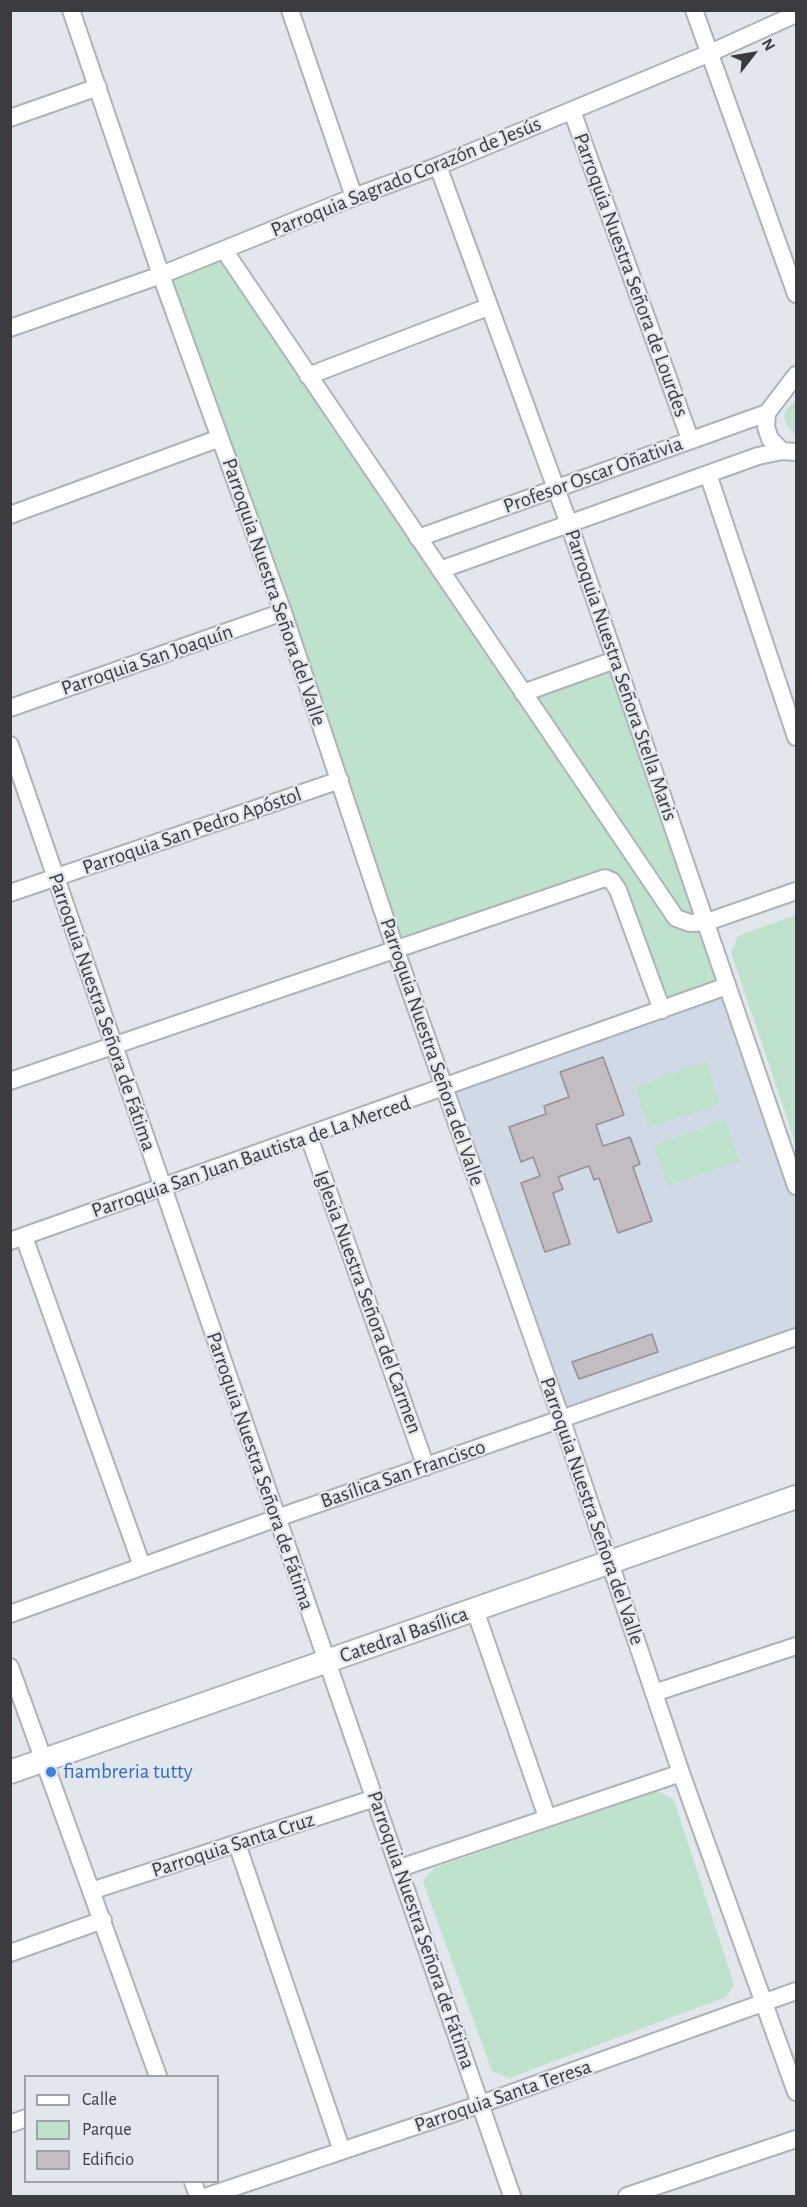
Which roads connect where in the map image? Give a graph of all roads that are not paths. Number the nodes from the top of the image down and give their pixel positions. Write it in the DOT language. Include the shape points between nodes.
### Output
graph roads {
  1 [pos="71,10"];
  2 [pos="290,10"];
  3 [pos="694,10"];
  4 [pos="796,14"];
  5 [pos="710,53"];
  6 [pos="98,87"];
  7 [pos="572,111"];
  8 [pos="10,118"];
  9 [pos="438,166"];
  10 [pos="354,197"];
  11 [pos="224,250"];
  12 [pos="161,275"];
  13 [pos="796,294"];
  14 [pos="489,307"];
  15 [pos="10,327"];
  16 [pos="796,375"];
  17 [pos="308,376"];
  18 [pos="767,413"];
  19 [pos="220,438"];
  20 [pos="690,439"];
  21 [pos="789,452"];
  22 [pos="708,474"];
  23 [pos="556,489"];
  24 [pos="10,515"];
  25 [pos="569,524"];
  26 [pos="418,538"];
  27 [pos="440,570"];
  28 [pos="283,612"];
  29 [pos="615,660"];
  30 [pos="523,693"];
  31 [pos="10,708"];
  32 [pos="796,737"];
  33 [pos="10,745"];
  34 [pos="340,780"];
  35 [pos="57,877"];
  36 [pos="796,891"];
  37 [pos="10,893"];
  38 [pos="706,922"];
  39 [pos="395,948"];
  40 [pos="727,986"];
  41 [pos="662,1010"];
  42 [pos="114,1045"];
  43 [pos="10,1081"];
  44 [pos="444,1088"];
  45 [pos="309,1137"];
  46 [pos="796,1186"];
  47 [pos="162,1189"];
  48 [pos="17,1239"];
  49 [pos="796,1337"];
  50 [pos="561,1418"];
  51 [pos="426,1467"];
  52 [pos="796,1497"];
  53 [pos="277,1518"];
  54 [pos="609,1563"];
  55 [pos="142,1566"];
  56 [pos="475,1610"];
  57 [pos="10,1614"];
  58 [pos="796,1646"];
  59 [pos="326,1662"];
  60 [pos="10,1667"];
  61 [pos="654,1693"];
  62 [pos="43,1760"];
  63 [pos="10,1772"];
  64 [pos="681,1773"];
  65 [pos="375,1798"];
  66 [pos="547,1817"];
  67 [pos="237,1844"];
  68 [pos="400,1868"];
  69 [pos="91,1891"];
  70 [pos="102,1920"];
  71 [pos="10,1953"];
  72 [pos="796,1991"];
  73 [pos="763,2003"];
  74 [pos="155,2075"];
  75 [pos="796,2092"];
  76 [pos="481,2104"];
  77 [pos="796,2139"];
  78 [pos="342,2151"];
  79 [pos="208,2196"];
  80 [pos="512,2196"];
  81 [pos="627,2196"];
  1 -- 6 [label="street, Parroquia Nuestra Señora del Valle"];
  2 -- 10 [label="street"];
  3 -- 5 [label="street"];
  4 -- 5 [label="street, Parroquia Sagrado Corazón de Jesús"];
  5 -- 7 [label="street, Parroquia Sagrado Corazón de Jesús"];
  5 -- 13 [label="street"];
  6 -- 8 [label="street"];
  6 -- 12 [label="street, Parroquia Nuestra Señora del Valle"];
  7 -- 9 [label="street, Parroquia Sagrado Corazón de Jesús"];
  7 -- 20 [label="street, Parroquia Nuestra Señora de Lourdes"];
  9 -- 10 [label="street, Parroquia Sagrado Corazón de Jesús"];
  9 -- 14 [label="street, Parroquia Nuestra Señora Stella Maris"];
  10 -- 11 [label="street, Parroquia Sagrado Corazón de Jesús"];
  11 -- 12 [label="street, Parroquia Sagrado Corazón de Jesús"];
  11 -- 17 [label="street"];
  12 -- 15 [label="street, Parroquia Sagrado Corazón de Jesús"];
  12 -- 19 [label="street, Parroquia Nuestra Señora del Valle"];
  14 -- 17 [label="street"];
  14 -- 23 [label="street, Parroquia Nuestra Señora Stella Maris"];
  16 -- 18 [label="street"];
  17 -- 26 [label="street"];
  18 -- 20 [label="street, Profesor Oscar Oñativia"];
  18 -- 21 [label="street, Profesor Oscar Oñativia" via="768,433"];
  19 -- 24 [label="street"];
  19 -- 28 [label="street, Parroquia Nuestra Señora del Valle"];
  20 -- 23 [label="street, Profesor Oscar Oñativia"];
  21 -- 22 [label="street, Profesor Oscar Oñativia" via="758,456"];
  22 -- 25 [label="street, Profesor Oscar Oñativia"];
  22 -- 32 [label="street"];
  23 -- 25 [label="street, Parroquia Nuestra Señora Stella Maris"];
  23 -- 26 [label="street, Profesor Oscar Oñativia"];
  25 -- 27 [label="street, Profesor Oscar Oñativia"];
  25 -- 29 [label="street, Parroquia Nuestra Señora Stella Maris"];
  26 -- 27 [label="street"];
  27 -- 30 [label="street"];
  28 -- 31 [label="street, Parroquia San Joaquín"];
  28 -- 34 [label="street, Parroquia Nuestra Señora del Valle"];
  29 -- 30 [label="street"];
  29 -- 38 [label="street, Parroquia Nuestra Señora Stella Maris"];
  30 -- 38 [label="street" via="676,918 690,923"];
  33 -- 35 [label="street, Parroquia Nuestra Señora de Fátima"];
  34 -- 35 [label="street, Parroquia San Pedro Apóstol"];
  34 -- 39 [label="street, Parroquia Nuestra Señora del Valle"];
  35 -- 37 [label="street, Parroquia San Pedro Apóstol"];
  35 -- 42 [label="street, Parroquia Nuestra Señora de Fátima"];
  36 -- 38 [label="street"];
  38 -- 40 [label="street, Parroquia Nuestra Señora Stella Maris"];
  39 -- 41 [label="street" via="605,878 618,890"];
  39 -- 42 [label="street"];
  39 -- 44 [label="street, Parroquia Nuestra Señora del Valle"];
  40 -- 41 [label="street, Parroquia San Juan Bautista de La Merced"];
  40 -- 46 [label="street, Parroquia Nuestra Señora Stella Maris"];
  41 -- 44 [label="street, Parroquia San Juan Bautista de La Merced"];
  42 -- 43 [label="street"];
  42 -- 47 [label="street, Parroquia Nuestra Señora de Fátima"];
  44 -- 45 [label="street, Parroquia San Juan Bautista de La Merced"];
  44 -- 50 [label="street, Parroquia Nuestra Señora del Valle"];
  45 -- 47 [label="street, Parroquia San Juan Bautista de La Merced"];
  45 -- 51 [label="street, Iglesia Nuestra Señora del Carmen"];
  47 -- 48 [label="street, Parroquia San Juan Bautista de La Merced"];
  47 -- 53 [label="street, Parroquia Nuestra Señora de Fátima"];
  48 -- 55 [label="street"];
  49 -- 50 [label="street, Basílica San Francisco"];
  50 -- 51 [label="street, Basílica San Francisco"];
  50 -- 54 [label="street, Parroquia Nuestra Señora del Valle"];
  51 -- 53 [label="street, Basílica San Francisco"];
  52 -- 54 [label="main road, Catedral Basílica"];
  53 -- 55 [label="street, Basílica San Francisco"];
  53 -- 59 [label="street, Parroquia Nuestra Señora de Fátima"];
  54 -- 56 [label="main road, Catedral Basílica"];
  54 -- 61 [label="street, Parroquia Nuestra Señora del Valle"];
  55 -- 57 [label="street, Basílica San Francisco"];
  56 -- 59 [label="main road, Catedral Basílica"];
  56 -- 66 [label="street"];
  58 -- 61 [label="street"];
  59 -- 62 [label="main road, Catedral Basílica"];
  59 -- 65 [label="street, Parroquia Nuestra Señora de Fátima"];
  60 -- 62 [label="street"];
  61 -- 64 [label="street, Parroquia Nuestra Señora del Valle"];
  62 -- 63 [label="main road, Catedral Basílica"];
  62 -- 69 [label="street"];
  64 -- 66 [label="street"];
  64 -- 73 [label="street, Parroquia Nuestra Señora del Valle"];
  65 -- 67 [label="street, Parroquia Santa Cruz"];
  65 -- 68 [label="street, Parroquia Nuestra Señora de Fátima"];
  66 -- 68 [label="street"];
  67 -- 69 [label="street, Parroquia Santa Cruz"];
  67 -- 78 [label="street"];
  68 -- 76 [label="street, Parroquia Nuestra Señora de Fátima"];
  69 -- 70 [label="street"];
  70 -- 71 [label="street"];
  70 -- 74 [label="street"];
  72 -- 73 [label="street, Parroquia Santa Teresa"];
  73 -- 75 [label="street, Parroquia Nuestra Señora del Valle"];
  73 -- 76 [label="street, Parroquia Santa Teresa"];
  76 -- 78 [label="street, Parroquia Santa Teresa"];
  76 -- 80 [label="street, Parroquia Nuestra Señora de Fátima"];
  77 -- 81 [label="street"];
  78 -- 79 [label="street, Parroquia Santa Teresa"];
}
